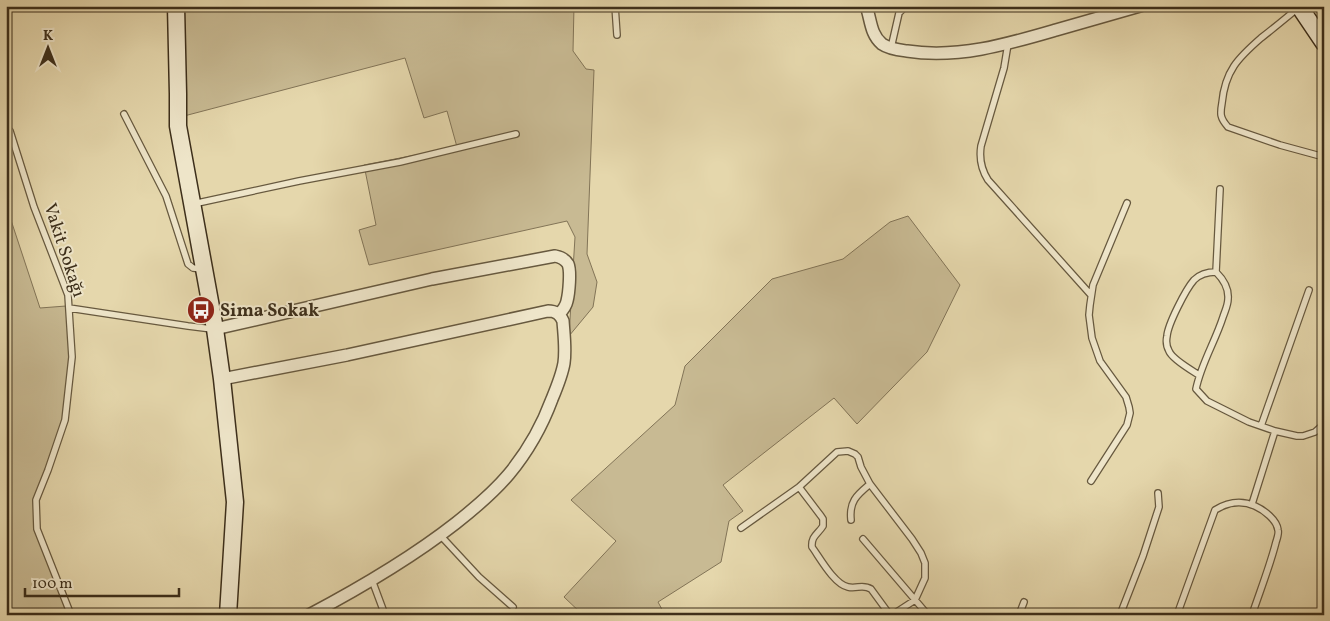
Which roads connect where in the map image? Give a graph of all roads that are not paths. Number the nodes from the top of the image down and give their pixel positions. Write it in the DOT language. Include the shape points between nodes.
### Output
graph roads {
  1 [pos="176,6"];
  2 [pos="615,6"];
  3 [pos="866,6"];
  4 [pos="906,6"];
  5 [pos="1140,6"];
  6 [pos="1300,7"];
  7 [pos="617,35"];
  8 [pos="1324,43"];
  9 [pos="1008,44"];
  10 [pos="892,48"];
  11 [pos="124,114"];
  12 [pos="6,126"];
  13 [pos="516,134"];
  14 [pos="1324,157"];
  15 [pos="1220,189"];
  16 [pos="1127,204"];
  17 [pos="191,205"];
  18 [pos="204,268"];
  19 [pos="1216,272"];
  20 [pos="1309,290"];
  21 [pos="1091,295"];
  22 [pos="69,308"];
  23 [pos="559,314"];
  24 [pos="215,329"];
  25 [pos="1199,375"];
  26 [pos="222,379"];
  27 [pos="1324,424"];
  28 [pos="1261,426"];
  29 [pos="1275,431"];
  30 [pos="1091,481"];
  31 [pos="870,484"];
  32 [pos="799,487"];
  33 [pos="1158,493"];
  34 [pos="1252,504"];
  35 [pos="851,520"];
  36 [pos="741,528"];
  37 [pos="440,535"];
  38 [pos="863,539"];
  39 [pos="372,580"];
  40 [pos="915,600"];
  41 [pos="1024,602"];
  42 [pos="513,607"];
  43 [pos="71,615"];
  44 [pos="228,615"];
  45 [pos="308,615"];
  46 [pos="385,615"];
  47 [pos="891,615"];
  48 [pos="928,615"];
  49 [pos="1019,615"];
  50 [pos="1120,615"];
  51 [pos="1177,615"];
  52 [pos="1252,615"];
  1 -- 17 [label="street" via="178,126"];
  2 -- 7 [label="lane"];
  3 -- 10 [label="street" via="875,36"];
  4 -- 10 [label="lane" via="899,13"];
  5 -- 9 [label="street"];
  6 -- 8 [label="street"];
  6 -- 14 [label="lane" via="1242,54 1223,90 1220,115 1228,127"];
  9 -- 10 [label="street" via="962,52 924,54"];
  9 -- 21 [label="lane" via="981,146 983,170 988,180"];
  11 -- 18 [label="lane" via="166,196 188,264 197,269"];
  12 -- 22 [label="lane, Vakit Sokağı" via="68,295"];
  13 -- 17 [label="lane" via="400,162"];
  15 -- 19 [label="lane"];
  16 -- 21 [label="lane"];
  17 -- 18 [label="street"];
  18 -- 24 [label="street"];
  19 -- 25 [label="lane" via="1225,284 1228,298 1218,334"];
  19 -- 25 [label="lane" via="1205,273 1191,284 1167,335 1166,345 1170,354"];
  20 -- 28 [label="lane"];
  21 -- 30 [label="lane" via="1090,326 1095,350 1126,397 1130,412 1127,425"];
  22 -- 24 [label="lane"];
  22 -- 43 [label="lane, Vakit Sokağı" via="72,358 65,420 36,500 37,529"];
  23 -- 24 [label="street" via="567,302 570,271 565,261 555,256 432,279"];
  23 -- 26 [label="street" via="548,311"];
  23 -- 37 [label="street" via="563,321 564,362 537,433 498,486"];
  24 -- 26 [label="street"];
  25 -- 28 [label="lane" via="1196,390 1207,401"];
  26 -- 44 [label="street" via="234,502"];
  27 -- 29 [label="lane" via="1303,436"];
  28 -- 29 [label="lane"];
  29 -- 34 [label="lane"];
  31 -- 32 [label="lane" via="858,457 843,451 837,452"];
  31 -- 35 [label="lane" via="853,501"];
  31 -- 40 [label="lane" via="924,558 926,573"];
  32 -- 36 [label="lane"];
  32 -- 47 [label="lane" via="823,519 823,526 812,540 816,553 838,582 850,588 869,587"];
  33 -- 50 [label="lane" via="1159,507 1144,556"];
  34 -- 51 [label="lane" via="1236,502 1215,510"];
  34 -- 52 [label="lane" via="1265,512 1278,530 1274,552"];
  37 -- 39 [label="street"];
  37 -- 42 [label="lane" via="479,577"];
  38 -- 40 [label="lane"];
  39 -- 45 [label="street"];
  39 -- 46 [label="lane"];
  40 -- 47 [label="lane"];
  40 -- 48 [label="lane"];
  41 -- 49 [label="lane"];
}
